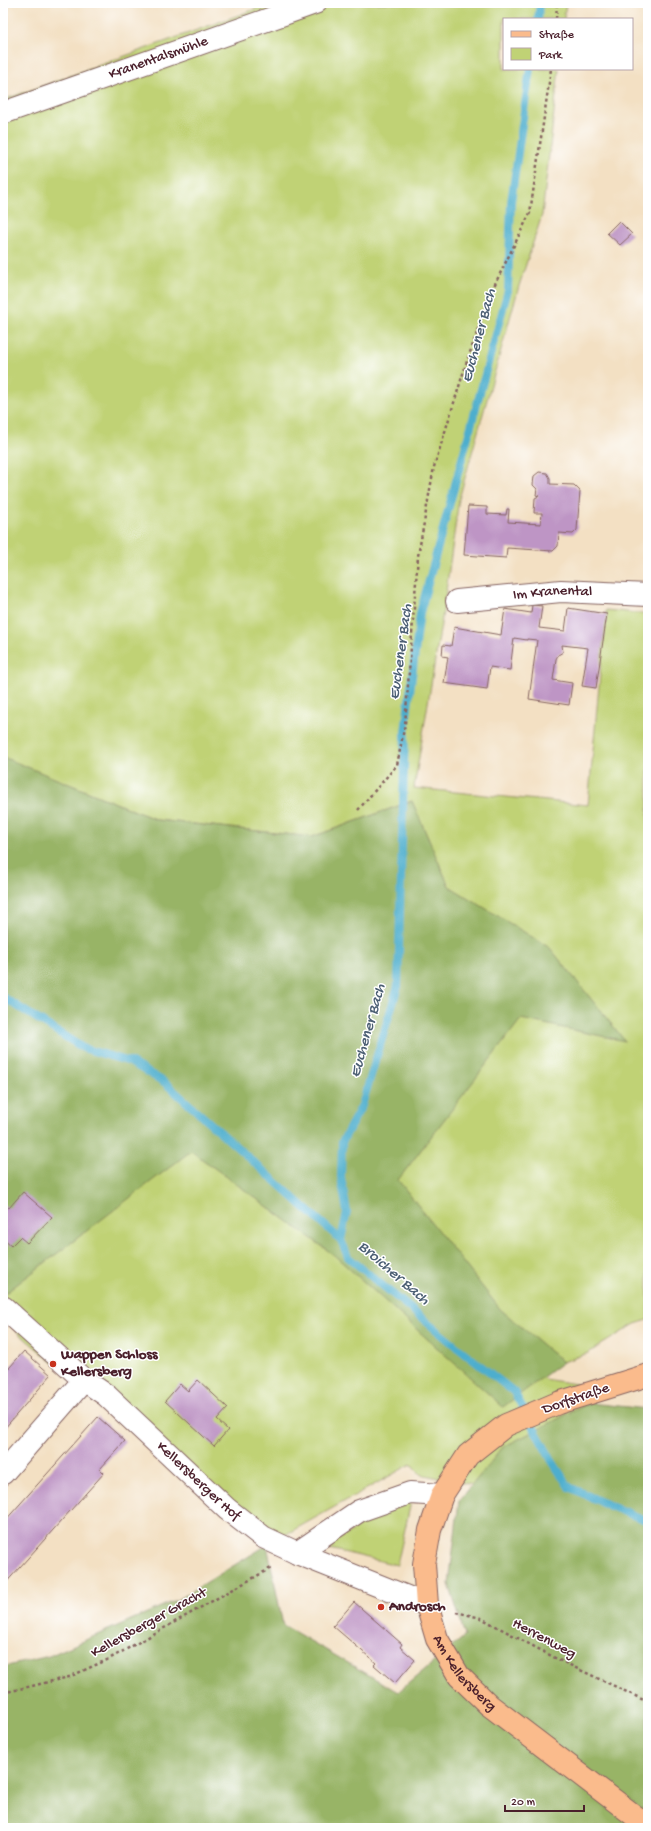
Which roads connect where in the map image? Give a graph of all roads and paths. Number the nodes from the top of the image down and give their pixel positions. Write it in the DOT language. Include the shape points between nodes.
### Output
graph roads {
  1 [pos="315,3"];
  2 [pos="557,3"];
  3 [pos="556,18"];
  4 [pos="552,70"];
  5 [pos="3,113"];
  6 [pos="648,595"];
  7 [pos="458,601"];
  8 [pos="358,810"];
  9 [pos="3,1307"];
  10 [pos="648,1375"];
  11 [pos="84,1380"];
  12 [pos="506,1425"];
  13 [pos="3,1473"];
  14 [pos="442,1495"];
  15 [pos="297,1553"];
  16 [pos="427,1605"];
  17 [pos="3,1694"];
  18 [pos="648,1702"];
  19 [pos="648,1826"];
  1 -- 5 [label="street, Kranentalsmühle"];
  2 -- 3 [label="path"];
  4 -- 8 [label="path" via="530,213 492,290 434,467 418,556 405,724 397,765"];
  6 -- 7 [label="street, Im Kranental" via="561,591"];
  9 -- 11 [label="street, Kellersberger Hof"];
  10 -- 12 [label="main road, Dorfstraße" via="558,1403"];
  11 -- 13 [label="street"];
  11 -- 15 [label="street, Kellersberger Hof" via="106,1395 227,1509 263,1537"];
  12 -- 14 [label="main road, Am Kellersberg" via="468,1455"];
  14 -- 15 [label="street" via="410,1493 359,1511"];
  14 -- 16 [label="main road, Am Kellersberg" via="430,1530 424,1564"];
  15 -- 16 [label="street, Kellersberger Hof"];
  15 -- 17 [label="path, Kellersberger Gracht" via="109,1660 69,1677"];
  16 -- 18 [label="path, Herrenweg" via="481,1618 557,1659"];
  16 -- 19 [label="main road, Am Kellersberg" via="437,1639 459,1676 489,1705"];
}
